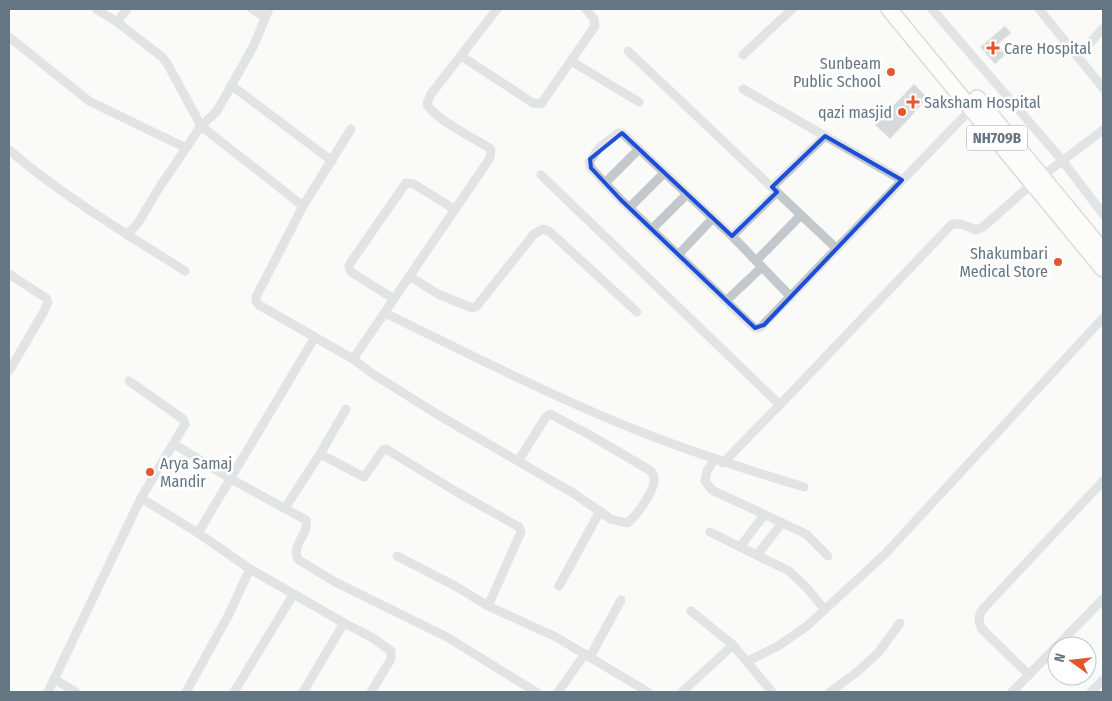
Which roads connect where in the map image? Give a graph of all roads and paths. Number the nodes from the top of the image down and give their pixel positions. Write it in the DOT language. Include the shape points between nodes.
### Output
graph roads {
  1 [pos="96,9"];
  2 [pos="127,9"];
  3 [pos="252,9"];
  4 [pos="497,9"];
  5 [pos="586,9"];
  6 [pos="792,9"];
  7 [pos="889,9"];
  8 [pos="903,9"];
  9 [pos="932,9"];
  10 [pos="1039,9"];
  11 [pos="267,13"];
  12 [pos="117,22"];
  13 [pos="1103,28"];
  14 [pos="9,37"];
  15 [pos="628,50"];
  16 [pos="743,55"];
  17 [pos="461,56"];
  18 [pos="1078,57"];
  19 [pos="571,61"];
  20 [pos="231,85"];
  21 [pos="1103,88"];
  22 [pos="743,89"];
  23 [pos="639,102"];
  24 [pos="972,108"];
  25 [pos="201,126"];
  26 [pos="351,130"];
  27 [pos="1103,130"];
  28 [pos="825,136"];
  29 [pos="186,148"];
  30 [pos="639,149"];
  31 [pos="9,150"];
  32 [pos="1062,160"];
  33 [pos="332,161"];
  34 [pos="664,173"];
  35 [pos="540,175"];
  36 [pos="1037,179"];
  37 [pos="902,180"];
  38 [pos="605,183"];
  39 [pos="774,189"];
  40 [pos="686,195"];
  41 [pos="303,206"];
  42 [pos="629,208"];
  43 [pos="454,209"];
  44 [pos="801,214"];
  45 [pos="1103,214"];
  46 [pos="713,218"];
  47 [pos="652,229"];
  48 [pos="127,235"];
  49 [pos="732,236"];
  50 [pos="837,249"];
  51 [pos="1103,251"];
  52 [pos="678,255"];
  53 [pos="759,264"];
  54 [pos="1103,269"];
  55 [pos="185,272"];
  56 [pos="9,274"];
  57 [pos="409,276"];
  58 [pos="791,297"];
  59 [pos="394,299"];
  60 [pos="726,301"];
  61 [pos="638,312"];
  62 [pos="385,313"];
  63 [pos="1103,318"];
  64 [pos="315,337"];
  65 [pos="353,359"];
  66 [pos="9,372"];
  67 [pos="129,381"];
  68 [pos="780,405"];
  69 [pos="346,409"];
  70 [pos="174,444"];
  71 [pos="320,454"];
  72 [pos="518,461"];
  73 [pos="719,461"];
  74 [pos="231,478"];
  75 [pos="1103,481"];
  76 [pos="804,487"];
  77 [pos="140,498"];
  78 [pos="285,508"];
  79 [pos="600,511"];
  80 [pos="764,515"];
  81 [pos="782,523"];
  82 [pos="710,532"];
  83 [pos="198,533"];
  84 [pos="740,547"];
  85 [pos="757,555"];
  86 [pos="396,556"];
  87 [pos="828,556"];
  88 [pos="250,569"];
  89 [pos="559,586"];
  90 [pos="293,595"];
  91 [pos="1103,599"];
  92 [pos="621,600"];
  93 [pos="488,606"];
  94 [pos="825,610"];
  95 [pos="690,611"];
  96 [pos="344,623"];
  97 [pos="900,623"];
  98 [pos="1067,636"];
  99 [pos="733,645"];
  100 [pos="588,655"];
  101 [pos="1047,656"];
  102 [pos="748,661"];
  103 [pos="1029,675"];
  104 [pos="54,679"];
  105 [pos="1103,680"];
  106 [pos="48,692"];
  107 [pos="76,692"];
  108 [pos="186,692"];
  109 [pos="234,692"];
  110 [pos="303,692"];
  111 [pos="371,692"];
  112 [pos="536,692"];
  113 [pos="558,692"];
  114 [pos="648,692"];
  115 [pos="682,692"];
  116 [pos="772,692"];
  117 [pos="830,692"];
  118 [pos="1012,692"];
  119 [pos="1091,692"];
  1 -- 12 [label="street"];
  2 -- 12 [label="street"];
  3 -- 11 [label="street"];
  4 -- 17 [label="street"];
  5 -- 19 [label="street" via="595,26"];
  6 -- 16 [label="street"];
  7 -- 24 [label="highway, NH709B"];
  8 -- 36 [label="highway, NH709B"];
  9 -- 32 [label="street"];
  10 -- 18 [label="street"];
  11 -- 20 [label="street" via="253,47"];
  12 -- 25 [label="street" via="167,63"];
  13 -- 18 [label="street"];
  14 -- 29 [label="street" via="89,100"];
  15 -- 39 [label="street"];
  17 -- 19 [label="street" via="537,105 543,103"];
  17 -- 43 [label="street" via="431,94 427,104 446,122 488,146 491,153 471,188"];
  18 -- 21 [label="street"];
  19 -- 23 [label="street"];
  20 -- 25 [label="street" via="217,110"];
  20 -- 33 [label="street"];
  22 -- 28 [label="street"];
  24 -- 36 [label="highway, NH709B"];
  24 -- 37 [label="street"];
  25 -- 29 [label="street"];
  25 -- 41 [label="street"];
  26 -- 33 [label="street"];
  27 -- 32 [label="street"];
  28 -- 37 [label="street"];
  28 -- 39 [label="street"];
  29 -- 48 [label="street" via="138,224"];
  30 -- 34 [label="street"];
  30 -- 38 [label="street"];
  30 -- 38 [label="street" via="619,133 599,148 589,164"];
  31 -- 48 [label="street"];
  32 -- 36 [label="street"];
  32 -- 45 [label="street"];
  33 -- 41 [label="street"];
  34 -- 40 [label="street"];
  34 -- 42 [label="street"];
  35 -- 68 [label="street"];
  36 -- 51 [label="highway, NH709B"];
  36 -- 54 [label="highway, NH709B"];
  36 -- 68 [label="street" via="980,230 952,224"];
  37 -- 50 [label="street"];
  38 -- 42 [label="street"];
  39 -- 44 [label="street"];
  39 -- 49 [label="street"];
  40 -- 46 [label="street"];
  40 -- 47 [label="street"];
  41 -- 64 [label="street" via="256,301"];
  42 -- 47 [label="street"];
  43 -- 57 [label="street"];
  43 -- 59 [label="street" via="414,184 406,184 351,262 351,272"];
  44 -- 50 [label="street"];
  44 -- 53 [label="street"];
  46 -- 49 [label="street"];
  46 -- 52 [label="street"];
  47 -- 52 [label="street"];
  48 -- 55 [label="street"];
  49 -- 53 [label="street"];
  50 -- 58 [label="street"];
  52 -- 60 [label="street"];
  53 -- 58 [label="street"];
  53 -- 60 [label="street"];
  56 -- 66 [label="street" via="48,302"];
  57 -- 59 [label="street"];
  57 -- 61 [label="street" via="438,294 476,308 534,234 543,229"];
  58 -- 60 [label="street" via="760,328 755,328"];
  59 -- 62 [label="street"];
  62 -- 65 [label="street"];
  62 -- 73 [label="street" via="559,397"];
  63 -- 94 [label="street" via="885,554"];
  64 -- 65 [label="street"];
  64 -- 74 [label="street"];
  65 -- 72 [label="street" via="440,416"];
  67 -- 70 [label="street" via="184,420"];
  68 -- 73 [label="street"];
  69 -- 71 [label="street"];
  70 -- 74 [label="street"];
  70 -- 77 [label="street"];
  71 -- 78 [label="street"];
  71 -- 93 [label="street" via="364,477 382,450 386,449 520,527 521,532"];
  72 -- 79 [label="street"];
  72 -- 79 [label="street" via="550,414 651,470 654,476 652,490 634,518 627,523 620,522"];
  73 -- 76 [label="street"];
  73 -- 80 [label="street" via="705,476 707,485"];
  74 -- 78 [label="street"];
  74 -- 83 [label="street"];
  75 -- 103 [label="street" via="979,615 982,629"];
  77 -- 83 [label="street"];
  77 -- 104 [label="street"];
  78 -- 112 [label="street" via="308,522 296,550 298,560 335,582 447,637"];
  79 -- 89 [label="street"];
  80 -- 81 [label="street"];
  80 -- 84 [label="street"];
  81 -- 85 [label="street"];
  81 -- 87 [label="street" via="806,534"];
  82 -- 84 [label="street"];
  83 -- 88 [label="street"];
  84 -- 85 [label="street"];
  85 -- 94 [label="street" via="795,576"];
  86 -- 93 [label="street"];
  88 -- 90 [label="street"];
  88 -- 108 [label="street"];
  90 -- 96 [label="street"];
  90 -- 109 [label="street"];
  91 -- 98 [label="street"];
  92 -- 100 [label="street"];
  93 -- 100 [label="street"];
  94 -- 102 [label="street" via="793,637"];
  95 -- 99 [label="street"];
  96 -- 110 [label="street"];
  96 -- 111 [label="street" via="373,638 392,653"];
  97 -- 117 [label="street" via="878,653"];
  99 -- 102 [label="street"];
  99 -- 115 [label="street"];
  100 -- 113 [label="street"];
  100 -- 114 [label="street"];
  101 -- 103 [label="street"];
  102 -- 116 [label="street"];
  103 -- 118 [label="street"];
  104 -- 106 [label="street"];
  104 -- 107 [label="street"];
  105 -- 119 [label="street"];
}
